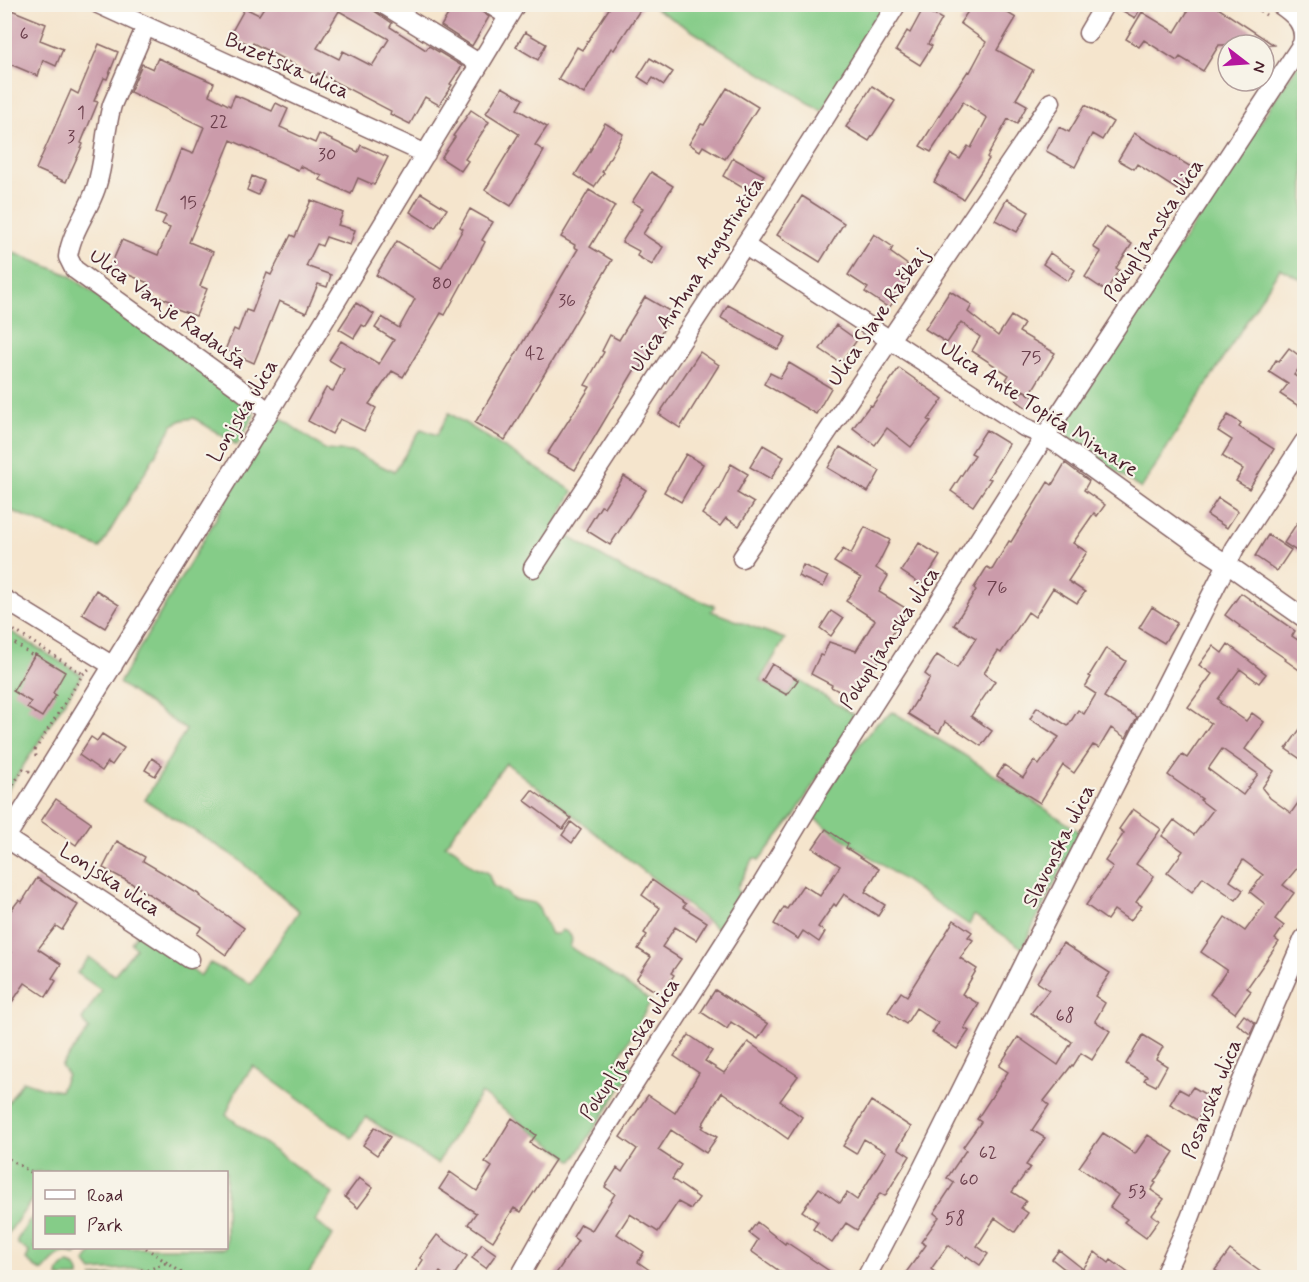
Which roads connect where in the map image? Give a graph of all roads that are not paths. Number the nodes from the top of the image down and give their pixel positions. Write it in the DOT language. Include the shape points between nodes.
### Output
graph roads {
  1 [pos="98,4"];
  2 [pos="383,4"];
  3 [pos="489,4"];
  4 [pos="897,4"];
  5 [pos="1105,4"];
  6 [pos="1280,4"];
  7 [pos="512,10"];
  8 [pos="146,26"];
  9 [pos="1304,29"];
  10 [pos="1088,33"];
  11 [pos="480,64"];
  12 [pos="1051,102"];
  13 [pos="426,154"];
  14 [pos="744,245"];
  15 [pos="890,340"];
  16 [pos="269,412"];
  17 [pos="1045,436"];
  18 [pos="1305,442"];
  19 [pos="742,558"];
  20 [pos="1227,564"];
  21 [pos="533,568"];
  22 [pos="4,599"];
  23 [pos="1305,618"];
  24 [pos="106,662"];
  25 [pos="5,839"];
  26 [pos="1305,938"];
  27 [pos="190,959"];
  28 [pos="519,1278"];
  29 [pos="866,1278"];
  30 [pos="1163,1278"];
  1 -- 8 [label="street, Buzetska ulica"];
  2 -- 11 [label="street"];
  3 -- 7 [label="street"];
  4 -- 14 [label="street, Ulica Antuna Augustinčića"];
  5 -- 10 [label="street"];
  6 -- 9 [label="street"];
  7 -- 11 [label="street, Lonjska ulica"];
  8 -- 13 [label="street, Buzetska ulica"];
  8 -- 16 [label="street, Ulica Vanje Radauša" via="112,105 99,177 72,238 70,264"];
  9 -- 17 [label="street, Pokupljanska ulica" via="1302,44"];
  11 -- 13 [label="street, Lonjska ulica"];
  12 -- 15 [label="street, Ulica Slave Raškaj"];
  13 -- 16 [label="street, Lonjska ulica"];
  14 -- 15 [label="street, Ulica Ante Topića Mimare"];
  14 -- 21 [label="street, Ulica Antuna Augustinčića"];
  15 -- 17 [label="street, Ulica Ante Topića Mimare" via="1024,427"];
  15 -- 19 [label="street, Ulica Slave Raškaj"];
  16 -- 24 [label="street, Lonjska ulica"];
  17 -- 20 [label="street, Ulica Ante Topića Mimare"];
  17 -- 28 [label="street, Pokupljanska ulica" via="586,1159"];
  18 -- 20 [label="street, Slavonska ulica"];
  20 -- 23 [label="street, Ulica Ante Topića Mimare"];
  20 -- 29 [label="street, Slavonska ulica"];
  22 -- 24 [label="street"];
  24 -- 25 [label="street, Lonjska ulica"];
  25 -- 27 [label="street, Lonjska ulica"];
  26 -- 30 [label="street, Posavska ulica" via="1241,1083"];
}
